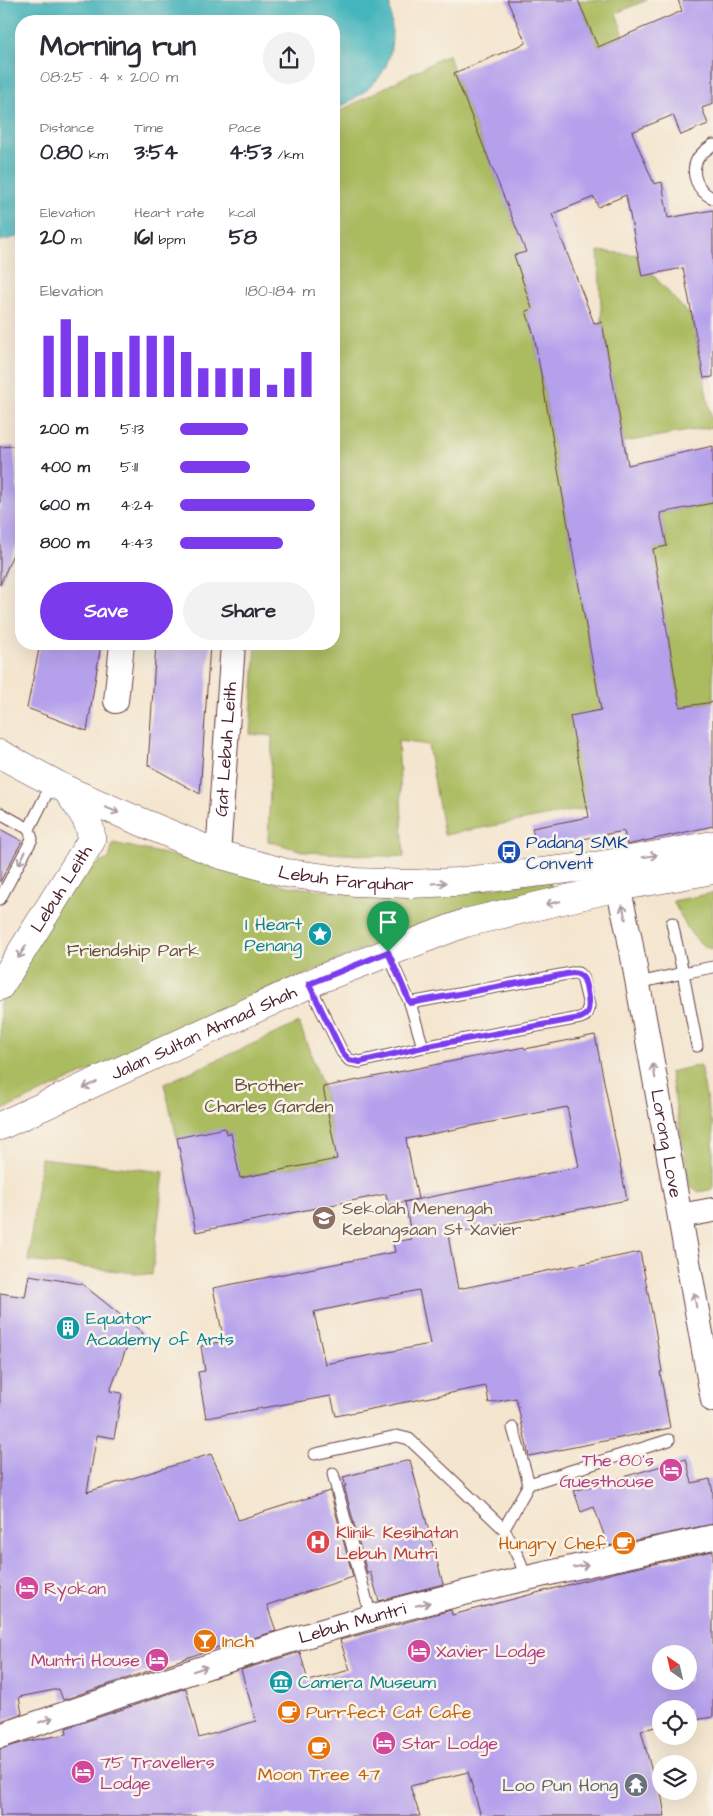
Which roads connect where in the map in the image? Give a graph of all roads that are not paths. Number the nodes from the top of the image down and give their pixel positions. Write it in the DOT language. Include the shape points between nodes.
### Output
graph roads {
  1 [pos="713,145"];
  2 [pos="713,198"];
  3 [pos="121,650"];
  4 [pos="233,650"];
  5 [pos="116,701"];
  6 [pos="0,754"];
  7 [pos="59,786"];
  8 [pos="0,813"];
  9 [pos="29,829"];
  10 [pos="713,845"];
  11 [pos="218,854"];
  12 [pos="713,870"];
  13 [pos="618,888"];
  14 [pos="0,899"];
  15 [pos="672,923"];
  16 [pos="388,952"];
  17 [pos="713,967"];
  18 [pos="683,973"];
  19 [pos="1,981"];
  20 [pos="638,983"];
  21 [pos="309,984"];
  22 [pos="410,1003"];
  23 [pos="698,1046"];
  24 [pos="423,1047"];
  25 [pos="0,1126"];
  26 [pos="713,1210"];
  27 [pos="680,1216"];
  28 [pos="713,1400"];
  29 [pos="513,1428"];
  30 [pos="669,1440"];
  31 [pos="315,1454"];
  32 [pos="333,1474"];
  33 [pos="529,1484"];
  34 [pos="504,1529"];
  35 [pos="713,1537"];
  36 [pos="525,1578"];
  37 [pos="371,1617"];
  38 [pos="0,1736"];
  1 -- 2 [label="lane" via="704,150 694,170 702,191"];
  3 -- 5 [label="street"];
  4 -- 11 [label="street, Gat Lebuh Leith"];
  6 -- 7 [label="main road, Lebuh Farquhar"];
  7 -- 9 [label="lane"];
  7 -- 11 [label="main road, Lebuh Farquhar, one-way"];
  7 -- 19 [label="main road, Lebuh Leith, one-way" via="89,823 91,841"];
  8 -- 9 [label="lane"];
  9 -- 14 [label="lane, one-way" via="32,839"];
  11 -- 10 [label="main road, Lebuh Farquhar, one-way" via="286,873 356,882 408,884 535,874"];
  12 -- 13 [label="main road"];
  13 -- 16 [label="main road, Jalan Sultan Ahmad Shah, one-way" via="465,923"];
  20 -- 13 [label="street, Lorong Love, one-way"];
  15 -- 18 [label="lane"];
  16 -- 21 [label="main road, Jalan Sultan Ahmad Shah"];
  16 -- 22 [label="lane"];
  17 -- 18 [label="lane"];
  18 -- 20 [label="lane"];
  18 -- 23 [label="lane"];
  27 -- 20 [label="street, Lorong Love, one-way"];
  21 -- 24 [label="lane" via="349,1060 360,1062"];
  21 -- 25 [label="main road, Jalan Sultan Ahmad Shah, one-way"];
  22 -- 24 [label="lane"];
  22 -- 24 [label="lane" via="572,973 582,976 584,982 589,1006 585,1016"];
  26 -- 27 [label="street"];
  28 -- 27 [label="street, Lorong Love, one-way"];
  29 -- 33 [label="lane"];
  30 -- 33 [label="lane"];
  31 -- 34 [label="lane" via="397,1436 409,1439"];
  32 -- 37 [label="lane"];
  33 -- 34 [label="lane"];
  34 -- 36 [label="lane"];
  36 -- 35 [label="street, Lebuh Muntri, one-way"];
  37 -- 36 [label="street, Lebuh Muntri, one-way"];
  38 -- 37 [label="street, Lebuh Muntri, one-way" via="258,1650"];
}
